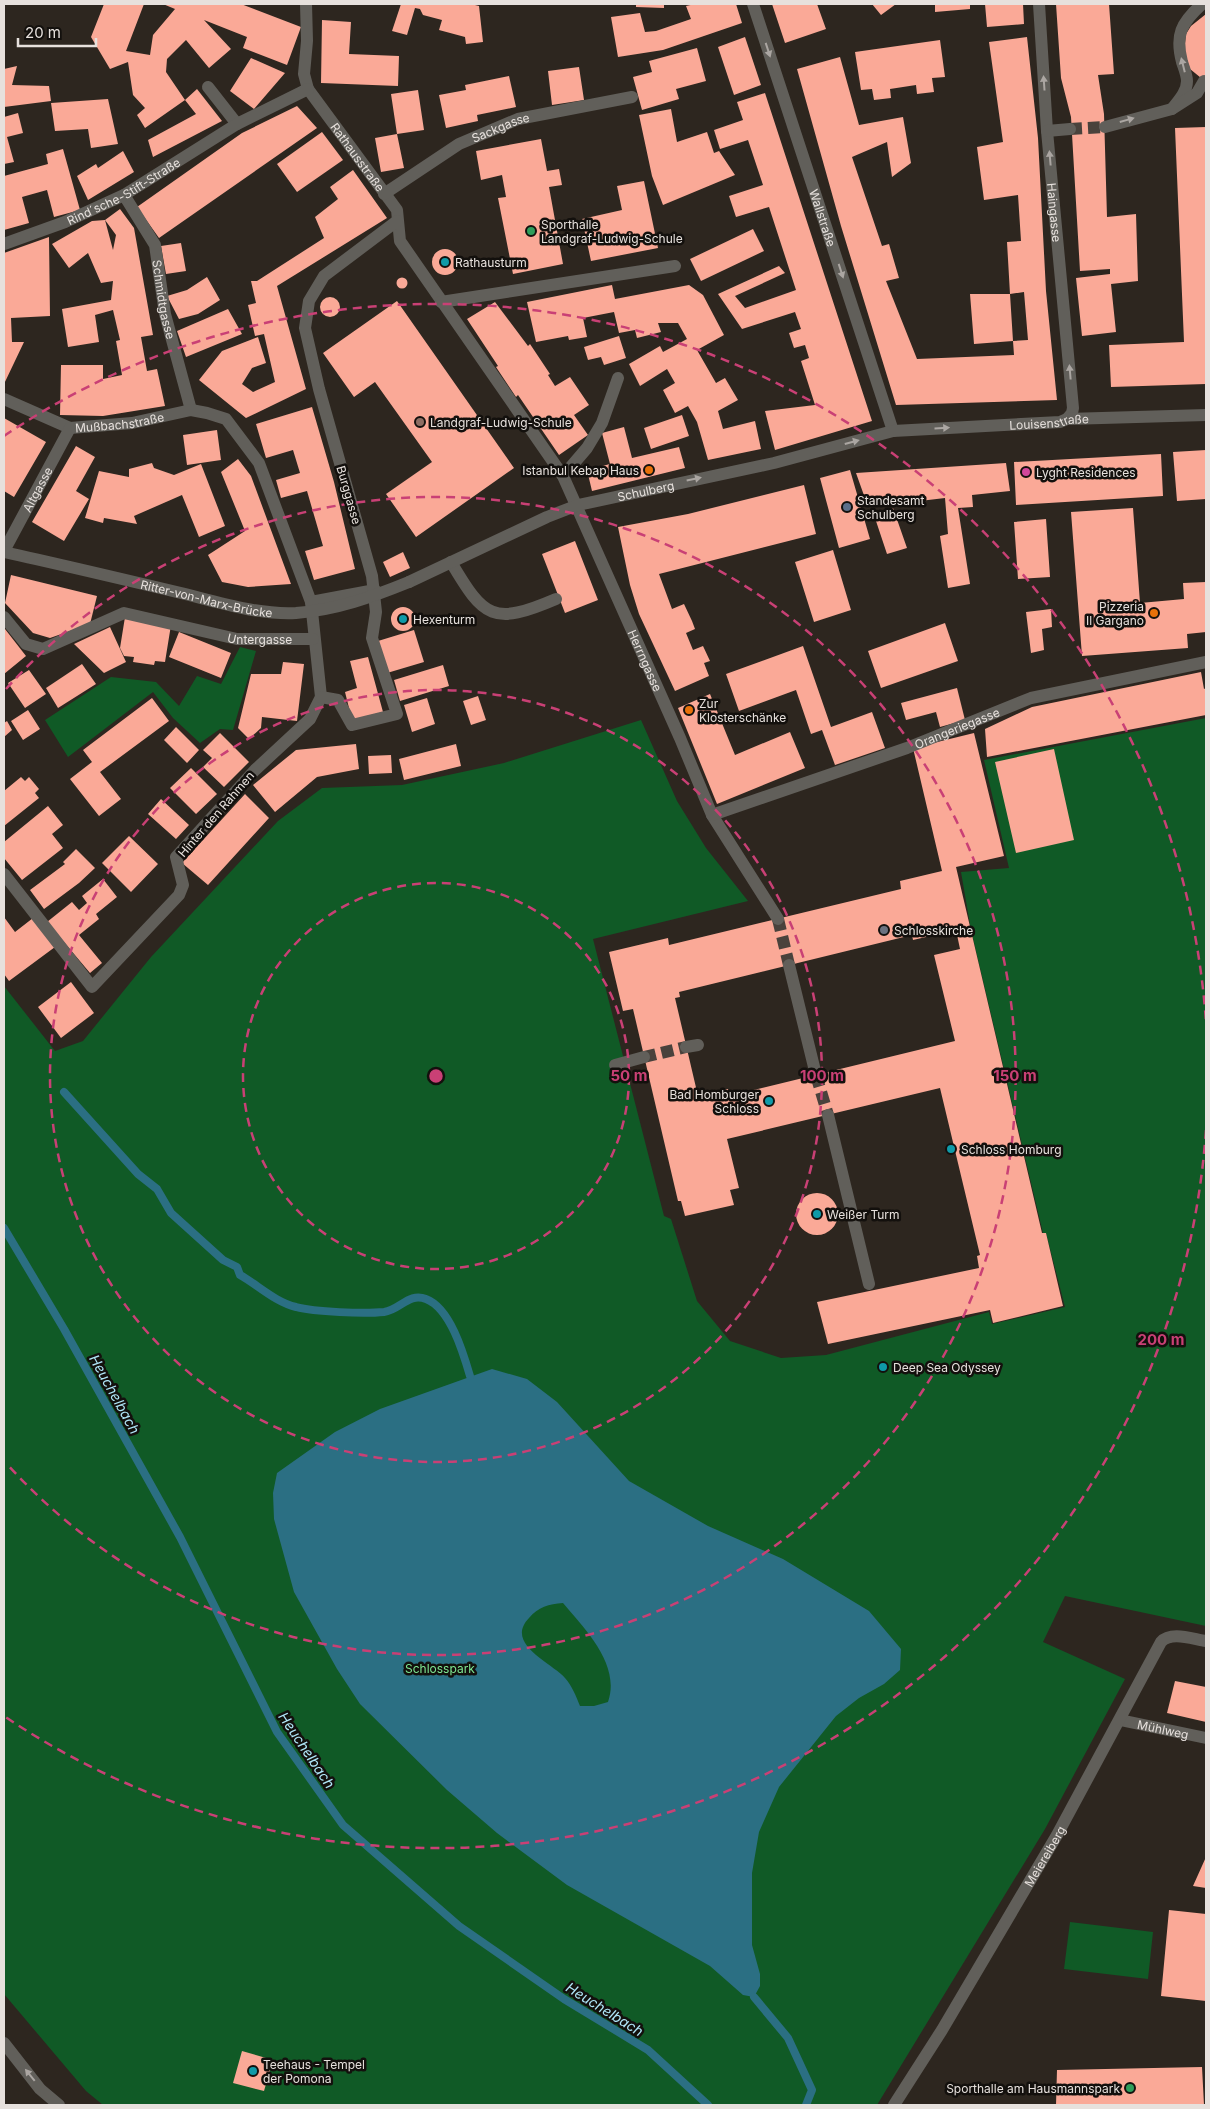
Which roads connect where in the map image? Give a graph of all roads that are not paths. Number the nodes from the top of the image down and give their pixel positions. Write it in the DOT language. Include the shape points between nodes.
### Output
graph roads {
  1 [pos="306,4"];
  2 [pos="753,4"];
  3 [pos="1039,4"];
  4 [pos="1202,4"];
  5 [pos="1204,82"];
  6 [pos="208,88"];
  7 [pos="308,89"];
  8 [pos="632,97"];
  9 [pos="1172,109"];
  10 [pos="237,124"];
  11 [pos="1104,127"];
  12 [pos="1070,128"];
  13 [pos="1047,131"];
  14 [pos="384,194"];
  15 [pos="124,195"];
  16 [pos="397,221"];
  17 [pos="4,244"];
  18 [pos="674,266"];
  19 [pos="442,302"];
  20 [pos="618,378"];
  21 [pos="4,399"];
  22 [pos="191,410"];
  23 [pos="1206,415"];
  24 [pos="1068,419"];
  25 [pos="70,428"];
  26 [pos="894,431"];
  27 [pos="563,476"];
  28 [pos="578,505"];
  29 [pos="4,552"];
  30 [pos="451,562"];
  31 [pos="409,582"];
  32 [pos="375,590"];
  33 [pos="556,599"];
  34 [pos="311,602"];
  35 [pos="4,616"];
  36 [pos="313,639"];
  37 [pos="1206,662"];
  38 [pos="321,697"];
  39 [pos="712,815"];
  40 [pos="4,874"];
  41 [pos="778,919"];
  42 [pos="789,965"];
  43 [pos="644,1057"];
  44 [pos="615,1065"];
  45 [pos="816,1075"];
  46 [pos="828,1115"];
  47 [pos="869,1284"];
  48 [pos="1206,1641"];
  49 [pos="1120,1720"];
  50 [pos="1206,1738"];
  51 [pos="4,2043"];
  52 [pos="59,2105"];
  53 [pos="894,2105"];
  1 -- 7 [label="street, Rathausstraße" via="304,74"];
  2 -- 26 [label="street, Wallstraße, one-way"];
  13 -- 3 [label="street, Haingasse, one-way"];
  9 -- 4 [label="street, one-way" via="1187,82 1178,46 1179,34 1185,22"];
  5 -- 9 [label="street" via="1197,93"];
  6 -- 10 [label="street"];
  7 -- 10 [label="street, Rind´sche-Stift-Straße"];
  7 -- 14 [label="street, Rathausstraße"];
  8 -- 14 [label="street, Sackgasse" via="518,120 459,144"];
  11 -- 9 [label="street, one-way"];
  10 -- 15 [label="street, Rind´sche-Stift-Straße"];
  12 -- 13 [label="street"];
  24 -- 13 [label="street, Haingasse, one-way" via="1073,408"];
  14 -- 16 [label="street, Rathausstraße" via="397,210"];
  15 -- 17 [label="street, Rind´sche-Stift-Straße" via="65,222"];
  15 -- 22 [label="street, Schmidtgasse" via="155,245 164,314"];
  16 -- 19 [label="street, Rathausstraße" via="400,241"];
  16 -- 32 [label="street, Burggasse" via="324,276 309,301 305,328"];
  18 -- 19 [label="street"];
  19 -- 27 [label="street, Rathausstraße"];
  20 -- 27 [label="street" via="602,423 587,448"];
  21 -- 25 [label="street, Mußbachstraße"];
  22 -- 25 [label="street, Mußbachstraße" via="132,423"];
  22 -- 34 [label="street, Mußbachstraße" via="226,419 259,463"];
  23 -- 24 [label="street, Louisenstraße"];
  26 -- 24 [label="street, Louisenstraße, one-way"];
  25 -- 29 [label="street, Altgasse"];
  28 -- 26 [label="street, Schulberg, one-way" via="774,462"];
  27 -- 28 [label="street, Rathausstraße"];
  28 -- 30 [label="street, Schulberg"];
  28 -- 39 [label="street, Herrngasse"];
  29 -- 31 [label="street, Ritter-von-Marx-Brücke, bridge" via="211,600 294,613 358,602"];
  30 -- 31 [label="street, Schulberg"];
  30 -- 33 [label="street" via="471,596 487,610 502,615"];
  32 -- 34 [label="street"];
  32 -- 38 [label="street, Burggasse" via="372,638 397,714 352,725 338,700"];
  34 -- 36 [label="street"];
  35 -- 36 [label="street, Untergasse" via="26,644 43,649 124,613 237,640"];
  36 -- 38 [label="street"];
  37 -- 39 [label="street, Orangeriegasse" via="1031,698 907,748"];
  38 -- 40 [label="street, Hinter den Rahmen" via="310,719 255,770 176,857 183,885 179,895 92,987"];
  39 -- 41 [label="street, Herrngasse"];
  42 -- 45 [label="street"];
  43 -- 44 [label="street"];
  46 -- 47 [label="street"];
  48 -- 49 [label="street, Meiereiberg" via="1165,1637"];
  49 -- 50 [label="street, Mühlweg"];
  49 -- 53 [label="street, Meiereiberg" via="997,1938"];
  52 -- 51 [label="street, one-way" via="40,2089"];
}
